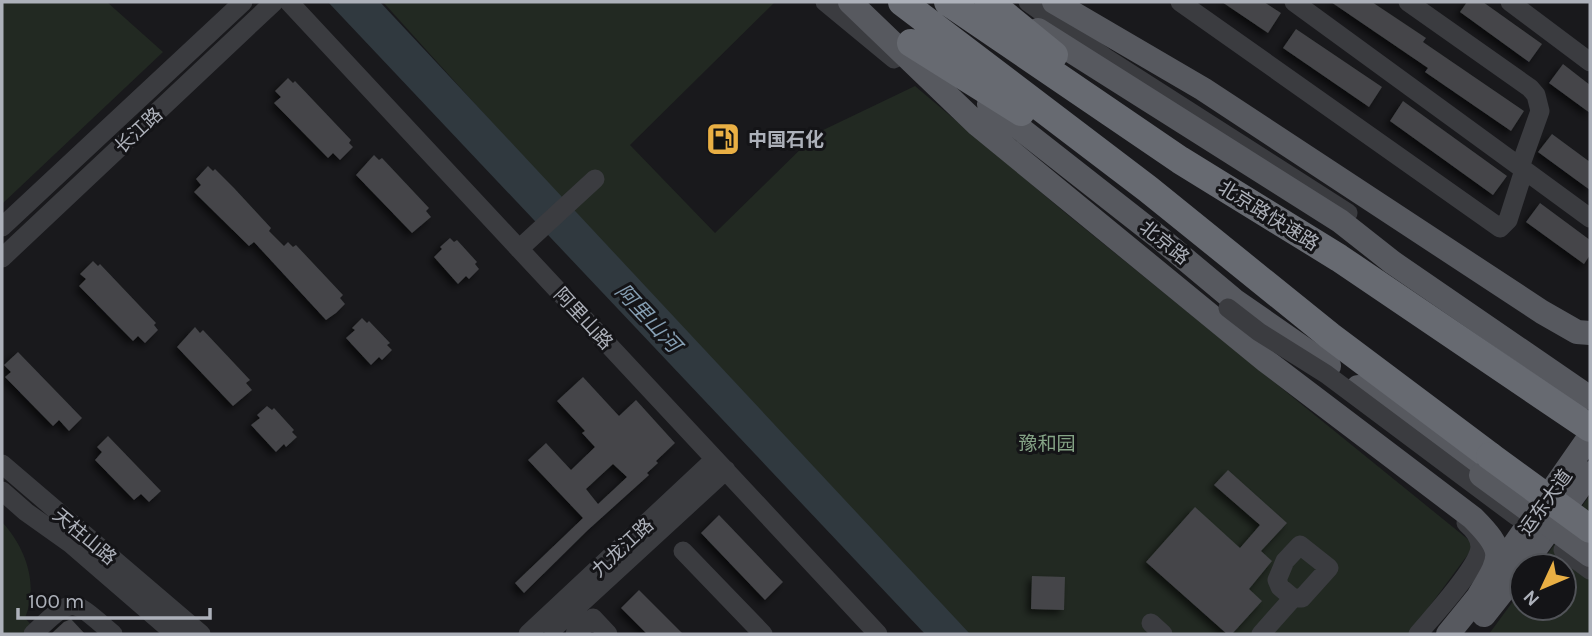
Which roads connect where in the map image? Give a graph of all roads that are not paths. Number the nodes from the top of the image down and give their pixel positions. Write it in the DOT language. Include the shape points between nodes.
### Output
graph roads {
  1 [pos="243,2"];
  2 [pos="274,2"];
  3 [pos="289,2"];
  4 [pos="825,2"];
  5 [pos="853,2"];
  6 [pos="902,2"];
  7 [pos="997,2"];
  8 [pos="1028,2"];
  9 [pos="1054,2"];
  10 [pos="1180,2"];
  11 [pos="1294,2"];
  12 [pos="1408,2"];
  13 [pos="1510,2"];
  14 [pos="966,16"];
  15 [pos="911,43"];
  16 [pos="1590,62"];
  17 [pos="962,109"];
  18 [pos="1522,168"];
  19 [pos="595,179"];
  20 [pos="1590,218"];
  21 [pos="2,227"];
  22 [pos="526,242"];
  23 [pos="2,258"];
  24 [pos="1438,300"];
  25 [pos="1590,333"];
  26 [pos="1330,336"];
  27 [pos="1590,387"];
  28 [pos="1590,398"];
  29 [pos="1590,428"];
  30 [pos="1590,436"];
  31 [pos="2,464"];
  32 [pos="720,465"];
  33 [pos="1485,466"];
  34 [pos="1590,473"];
  35 [pos="2,491"];
  36 [pos="1590,529"];
  37 [pos="683,551"];
  38 [pos="1533,552"];
  39 [pos="1590,555"];
  40 [pos="1590,570"];
  41 [pos="1508,584"];
  42 [pos="1478,597"];
  43 [pos="1293,598"];
  44 [pos="33,634"];
  45 [pos="113,634"];
  46 [pos="175,634"];
  47 [pos="201,634"];
  48 [pos="528,634"];
  49 [pos="547,634"];
  50 [pos="575,634"];
  51 [pos="608,634"];
  52 [pos="763,634"];
  53 [pos="878,634"];
  54 [pos="1262,634"];
  55 [pos="1418,634"];
  56 [pos="1448,634"];
  57 [pos="1468,634"];
  1 -- 21 [label="street, 长江路"];
  2 -- 23 [label="street, 长江路"];
  3 -- 22 [label="street, 阿里山路"];
  4 -- 55 [label="street" via="1211,325 1472,528 1480,550 1475,560"];
  5 -- 15 [label="main road, 北京路"];
  5 -- 17 [label="main road"];
  6 -- 14 [label="highway, 北京路快速路"];
  7 -- 24 [label="main road" via="1340,221"];
  8 -- 24 [label="street" via="1106,58 1345,210"];
  9 -- 25 [label="main road" via="1203,89 1542,312 1577,332"];
  10 -- 18 [label="street" via="1500,228 1508,220"];
  11 -- 18 [label="street"];
  12 -- 18 [label="street" via="1536,95 1540,111"];
  13 -- 16 [label="street"];
  14 -- 24 [label="highway, 北京路快速路" via="1180,160 1384,289"];
  14 -- 26 [label="highway, 北京路快速路" via="1148,189"];
  15 -- 26 [label="highway" via="1073,147"];
  15 -- 33 [label="main road, 北京路" via="1234,300"];
  17 -- 40 [label="street, bridge" via="1065,176 1259,332 1326,374"];
  17 -- 42 [label="main road" via="1266,361 1474,518 1498,551 1498,564"];
  18 -- 20 [label="street"];
  19 -- 22 [label="street"];
  22 -- 32 [label="street, 阿里山路"];
  24 -- 27 [label="street"];
  24 -- 28 [label="main road"];
  24 -- 29 [label="highway, 北京路快速路"];
  26 -- 33 [label="highway, 北京路快速路"];
  30 -- 42 [label="main road, 运东大道"];
  31 -- 47 [label="street, 天柱山路"];
  32 -- 48 [label="street, 九龙江路"];
  32 -- 49 [label="street, 九龙江路"];
  32 -- 53 [label="street, 阿里山路"];
  33 -- 36 [label="highway, 北京路快速路, bridge"];
  33 -- 39 [label="main road, 北京路, bridge"];
  34 -- 38 [label="main road, 运东大道"];
  35 -- 46 [label="street, 天柱山路"];
  37 -- 52 [label="street"];
  41 -- 57 [label="main road, 运东大道"];
  42 -- 56 [label="main road, 运东大道"];
  43 -- 54 [label="street"];
  44 -- 45 [label="street" via="59,610 71,606 85,610"];
  50 -- 51 [label="street" via="593,618"];
}
